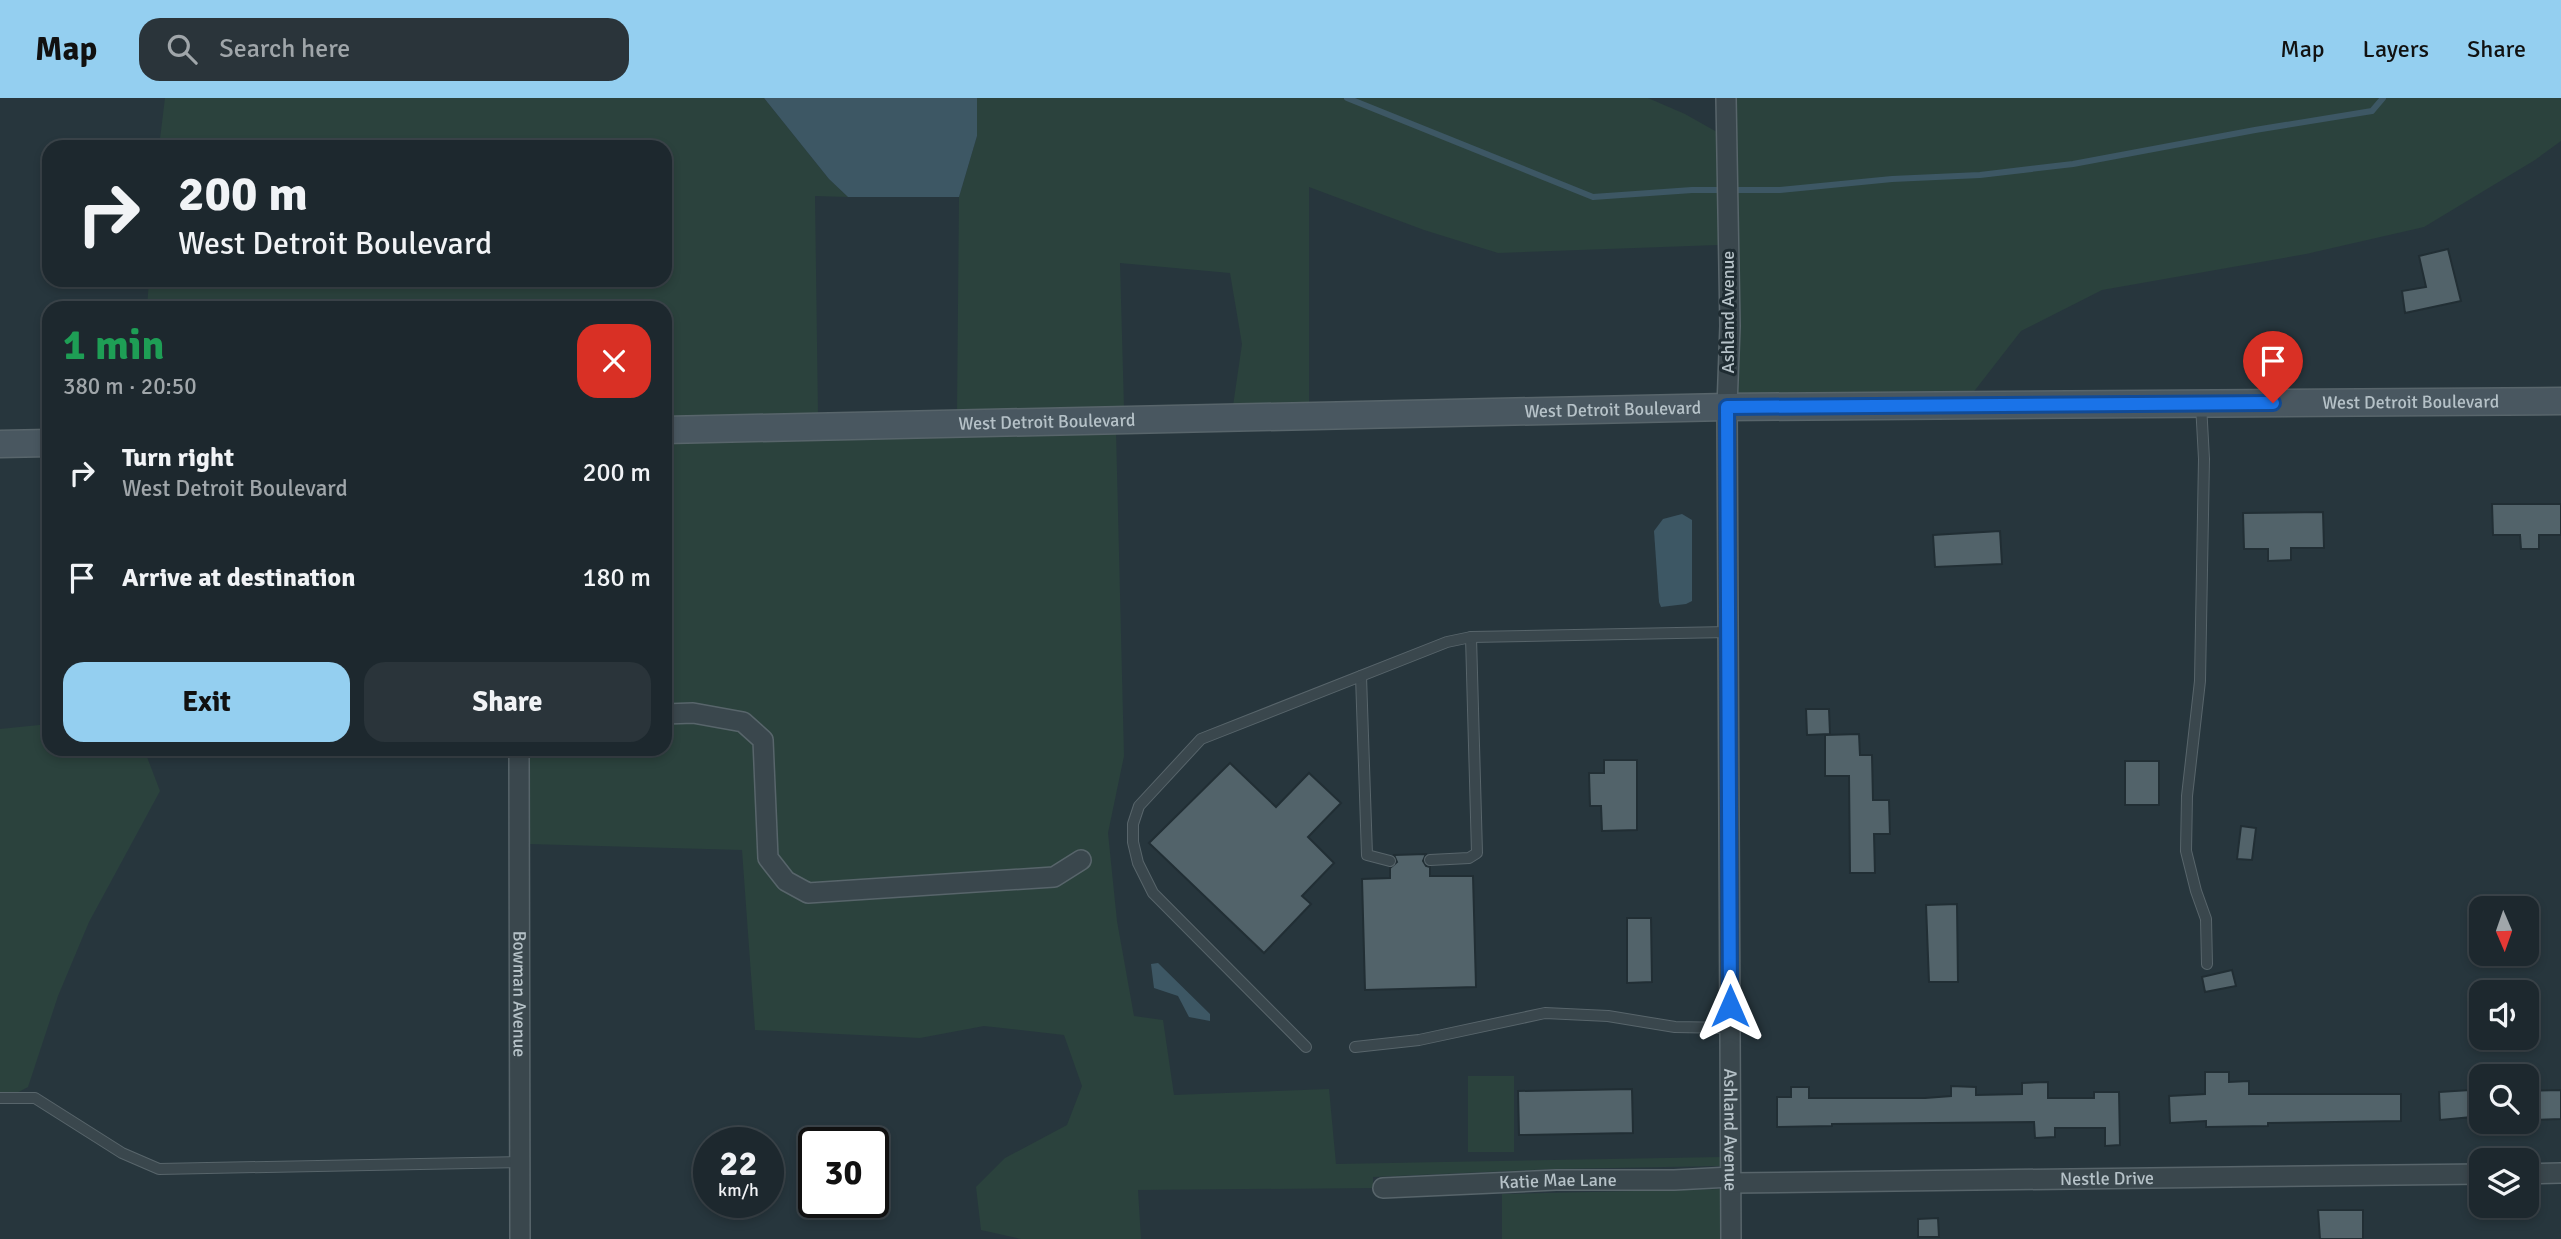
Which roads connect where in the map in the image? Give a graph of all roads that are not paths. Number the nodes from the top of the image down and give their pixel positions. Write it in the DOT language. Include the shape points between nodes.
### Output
graph roads {
  1 [pos="1726,98"];
  2 [pos="2561,401"];
  3 [pos="2202,404"];
  4 [pos="1727,407"];
  5 [pos="672,430"];
  6 [pos="42,443"];
  7 [pos="0,444"];
  8 [pos="1728,632"];
  9 [pos="1471,637"];
  10 [pos="1361,676"];
  11 [pos="672,714"];
  12 [pos="519,756"];
  13 [pos="1081,860"];
  14 [pos="1430,860"];
  15 [pos="1390,861"];
  16 [pos="2207,964"];
  17 [pos="1731,1028"];
  18 [pos="1306,1047"];
  19 [pos="1355,1047"];
  20 [pos="0,1098"];
  21 [pos="520,1162"];
  22 [pos="2561,1173"];
  23 [pos="2469,1174"];
  24 [pos="2539,1174"];
  25 [pos="1731,1180"];
  26 [pos="1383,1188"];
  27 [pos="520,1239"];
  28 [pos="1731,1239"];
  1 -- 4 [label="street, Ashland Avenue"];
  2 -- 3 [label="street, West Detroit Boulevard"];
  3 -- 4 [label="street, West Detroit Boulevard"];
  3 -- 16 [label="lane" via="2200,681 2187,796 2186,851 2206,919"];
  4 -- 5 [label="street, West Detroit Boulevard"];
  4 -- 8 [label="street, Ashland Avenue"];
  6 -- 7 [label="street"];
  8 -- 9 [label="lane"];
  8 -- 17 [label="street, Ashland Avenue"];
  9 -- 10 [label="lane"];
  9 -- 14 [label="lane" via="1476,853 1469,858"];
  10 -- 15 [label="lane" via="1367,855"];
  10 -- 18 [label="lane" via="1201,739 1139,806 1133,824 1138,863 1153,893"];
  11 -- 13 [label="street" via="743,722 763,740 768,858 786,881 808,892 1054,877"];
  12 -- 21 [label="street, Bowman Avenue"];
  17 -- 19 [label="lane" via="1675,1027 1608,1016 1545,1013 1419,1040"];
  17 -- 25 [label="street, Ashland Avenue"];
  20 -- 21 [label="lane" via="35,1098 122,1153 159,1169"];
  21 -- 27 [label="street, Bowman Avenue"];
  22 -- 24 [label="street"];
  23 -- 25 [label="street, Nestle Drive"];
  25 -- 26 [label="street, Katie Mae Lane" via="1556,1180"];
  25 -- 28 [label="street, Ashland Avenue"];
}
